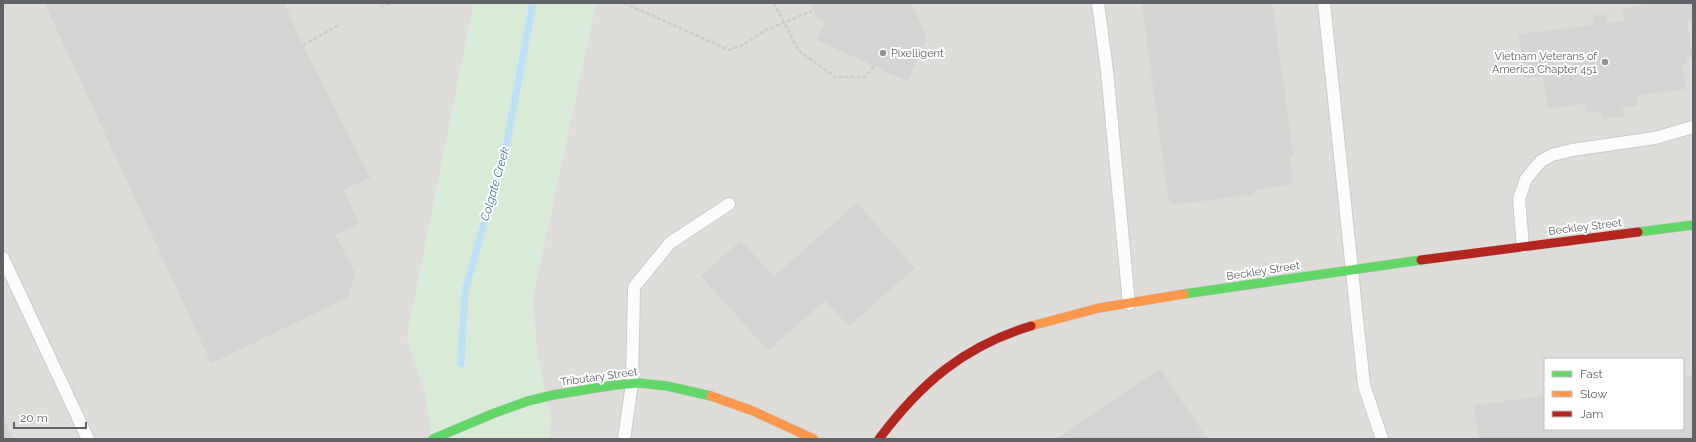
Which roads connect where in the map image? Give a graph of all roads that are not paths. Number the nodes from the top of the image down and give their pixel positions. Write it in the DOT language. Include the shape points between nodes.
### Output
graph roads {
  1 [pos="1098,3"];
  2 [pos="1324,3"];
  3 [pos="1693,127"];
  4 [pos="730,204"];
  5 [pos="1693,225"];
  6 [pos="1523,247"];
  7 [pos="3,258"];
  8 [pos="1352,269"];
  9 [pos="1129,304"];
  10 [pos="632,384"];
  11 [pos="88,439"];
  12 [pos="433,439"];
  13 [pos="624,439"];
  14 [pos="814,439"];
  15 [pos="879,439"];
  16 [pos="1382,439"];
  1 -- 9 [label="lane"];
  2 -- 8 [label="lane"];
  3 -- 6 [label="lane" via="1655,138 1565,152 1541,161 1526,179 1518,198"];
  4 -- 10 [label="lane" via="670,243 634,287"];
  5 -- 6 [label="street, Beckley Street"];
  6 -- 8 [label="street, Beckley Street"];
  7 -- 11 [label="lane"];
  8 -- 9 [label="street, Beckley Street"];
  8 -- 16 [label="lane" via="1364,385"];
  9 -- 15 [label="street, Beckley Street" via="1050,320 1000,338 960,357 918,391"];
  10 -- 12 [label="street, Tributary Street" via="577,390 529,401"];
  10 -- 13 [label="lane"];
  10 -- 14 [label="street, Tributary Street" via="659,385 694,391"];
}
